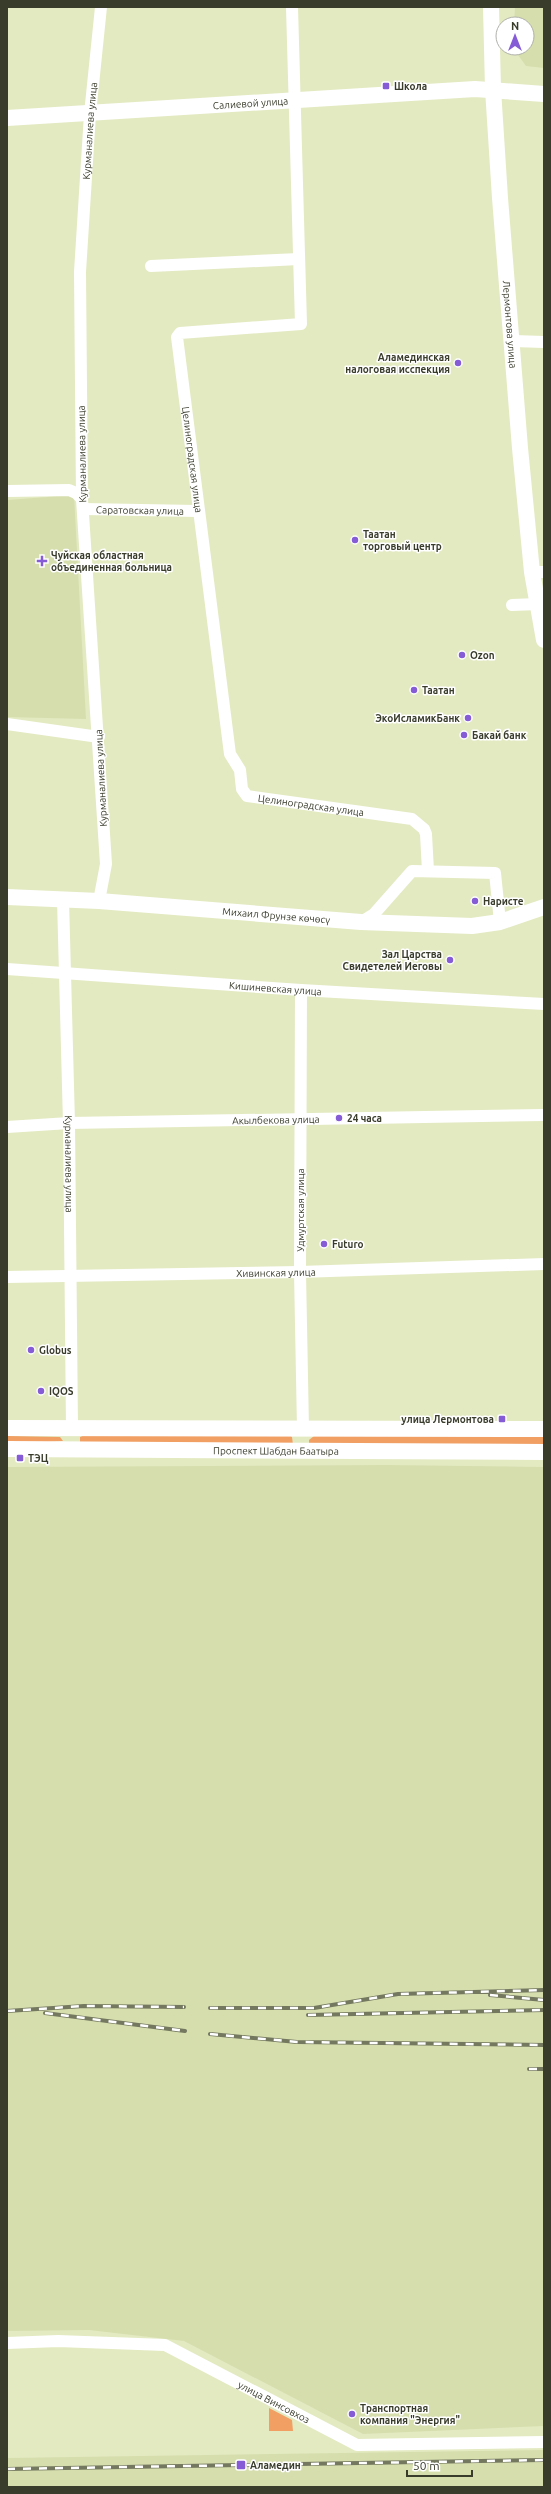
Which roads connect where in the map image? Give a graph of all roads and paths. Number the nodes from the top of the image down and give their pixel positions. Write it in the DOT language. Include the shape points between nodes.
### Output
graph roads {
  1 [pos="101,7"];
  2 [pos="292,7"];
  3 [pos="492,7"];
  4 [pos="493,89"];
  5 [pos="544,94"];
  6 [pos="294,100"];
  7 [pos="90,114"];
  8 [pos="7,118"];
  9 [pos="299,259"];
  10 [pos="151,266"];
  11 [pos="513,340"];
  12 [pos="544,342"];
  13 [pos="7,491"];
  14 [pos="82,504"];
  15 [pos="198,511"];
  16 [pos="538,572"];
  17 [pos="538,604"];
  18 [pos="512,605"];
  19 [pos="544,639"];
  20 [pos="7,724"];
  21 [pos="99,737"];
  22 [pos="428,871"];
  23 [pos="7,897"];
  24 [pos="63,899"];
  25 [pos="99,901"];
  26 [pos="544,907"];
  27 [pos="361,922"];
  28 [pos="500,922"];
  29 [pos="7,969"];
  30 [pos="66,972"];
  31 [pos="301,990"];
  32 [pos="544,1004"];
  33 [pos="544,1115"];
  34 [pos="301,1118"];
  35 [pos="69,1123"];
  36 [pos="7,1127"];
  37 [pos="544,1264"];
  38 [pos="300,1272"];
  39 [pos="70,1275"];
  40 [pos="7,1277"];
  41 [pos="7,1428"];
  42 [pos="72,1428"];
  43 [pos="303,1429"];
  44 [pos="544,1429"];
  45 [pos="7,1449"];
  46 [pos="73,1450"];
  47 [pos="303,1450"];
  48 [pos="544,1452"];
  49 [pos="7,2343"];
  50 [pos="544,2442"];
  1 -- 7 [label="street, Курманалиева улица"];
  2 -- 6 [label="street, Целиноградская улица"];
  3 -- 4 [label="main road, Лермонтова улица"];
  4 -- 5 [label="main road, Салиевой улица"];
  4 -- 6 [label="main road, Салиевой улица"];
  4 -- 11 [label="main road, Лермонтова улица"];
  6 -- 7 [label="main road, Салиевой улица"];
  6 -- 9 [label="street, Целиноградская улица"];
  7 -- 8 [label="main road, Салиевой улица"];
  7 -- 14 [label="street, Курманалиева улица" via="80,272"];
  9 -- 10 [label="street"];
  9 -- 15 [label="street, Целиноградская улица" via="301,324 177,334"];
  11 -- 12 [label="street"];
  11 -- 16 [label="main road, Лермонтова улица"];
  13 -- 14 [label="street, Саратовская улица" via="69,490 76,493"];
  14 -- 15 [label="street, Саратовская улица"];
  14 -- 21 [label="street, Курманалиева улица"];
  15 -- 22 [label="street, Целиноградская улица" via="230,754 240,770 244,793 247,796 412,818 426,834"];
  16 -- 17 [label="main road, Лермонтова улица"];
  17 -- 18 [label="street"];
  17 -- 19 [label="main road, Лермонтова улица"];
  20 -- 21 [label="street"];
  21 -- 25 [label="street, Курманалиева улица" via="106,864"];
  22 -- 27 [label="street" via="412,871 374,914"];
  22 -- 28 [label="street" via="495,873"];
  23 -- 24 [label="main road, Михаил Фрунзе көчөсү"];
  24 -- 25 [label="main road, Михаил Фрунзе көчөсү"];
  24 -- 30 [label="street, Курманалиева улица"];
  25 -- 27 [label="main road, Михаил Фрунзе көчөсү"];
  26 -- 28 [label="main road, Михаил Фрунзе көчөсү"];
  27 -- 28 [label="main road, Михаил Фрунзе көчөсү" via="472,926"];
  29 -- 30 [label="street, Кишиневская улица"];
  30 -- 31 [label="street, Кишиневская улица"];
  30 -- 35 [label="street, Курманалиева улица"];
  31 -- 32 [label="street, Кишиневская улица"];
  31 -- 34 [label="street, Удмуртская улица"];
  33 -- 34 [label="street, Акылбекова улица"];
  34 -- 35 [label="street, Акылбекова улица"];
  34 -- 38 [label="street, Удмуртская улица"];
  35 -- 36 [label="street, Акылбекова улица"];
  35 -- 39 [label="street, Курманалиева улица"];
  37 -- 38 [label="street, Хивинская улица"];
  38 -- 39 [label="street, Хивинская улица"];
  38 -- 43 [label="street, Удмуртская улица"];
  39 -- 40 [label="street, Хивинская улица"];
  39 -- 42 [label="street, Курманалиева улица"];
  41 -- 42 [label="main road"];
  42 -- 43 [label="main road"];
  42 -- 46 [label="main road"];
  43 -- 44 [label="main road"];
  43 -- 47 [label="main road"];
  45 -- 46 [label="main road, Проспект Шабдан Баатыра"];
  46 -- 47 [label="main road, Проспект Шабдан Баатыра"];
  47 -- 48 [label="main road, Проспект Шабдан Баатыра"];
  49 -- 50 [label="street, улица Винсовхоз" via="58,2341 165,2345 357,2445"];
}
